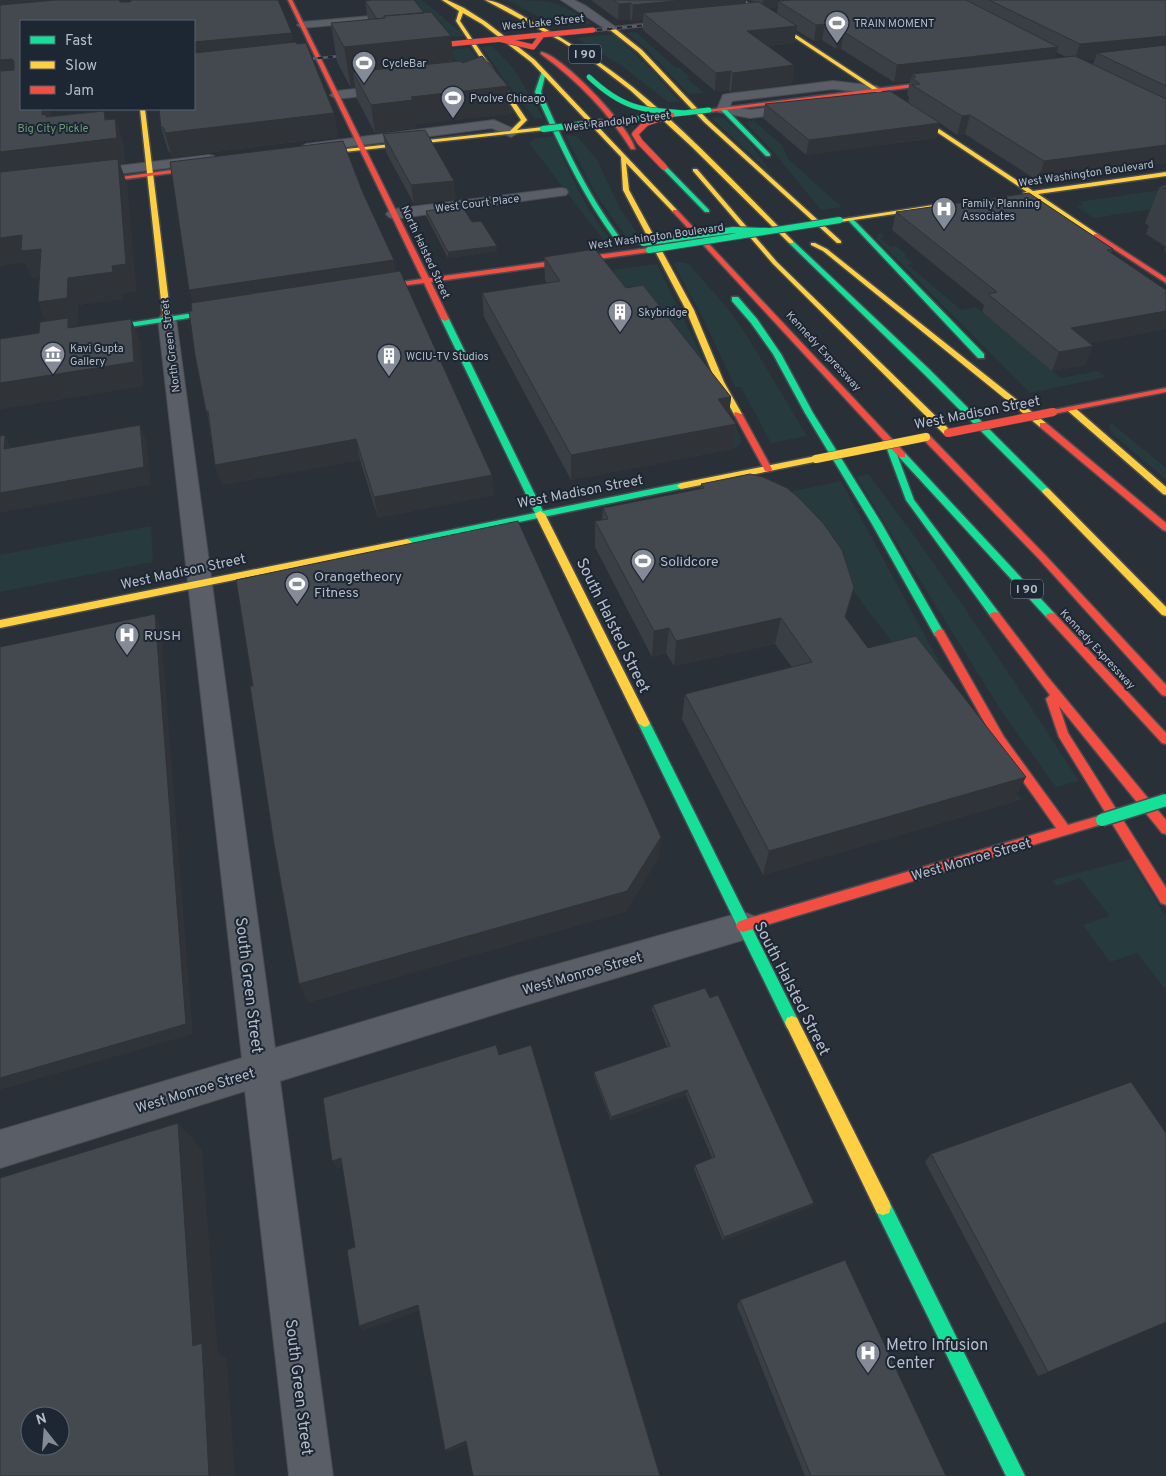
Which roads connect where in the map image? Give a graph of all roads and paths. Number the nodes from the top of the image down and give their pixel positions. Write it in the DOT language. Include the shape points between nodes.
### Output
graph roads {
  1 [pos="290,0"];
  2 [pos="444,0"];
  3 [pos="571,0"];
  4 [pos="740,0"];
  5 [pos="491,2"];
  6 [pos="462,9"];
  7 [pos="774,12"];
  8 [pos="760,13"];
  9 [pos="415,15"];
  10 [pos="743,15"];
  11 [pos="688,20"];
  12 [pos="302,25"];
  13 [pos="611,28"];
  14 [pos="543,34"];
  15 [pos="499,39"];
  16 [pos="444,44"];
  17 [pos="533,47"];
  18 [pos="544,72"];
  19 [pos="956,81"];
  20 [pos="401,88"];
  21 [pos="877,90"];
  22 [pos="336,95"];
  23 [pos="723,109"];
  24 [pos="142,110"];
  25 [pos="686,113"];
  26 [pos="672,125"];
  27 [pos="511,133"];
  28 [pos="665,135"];
  29 [pos="522,144"];
  30 [pos="363,149"];
  31 [pos="296,153"];
  32 [pos="623,158"];
  33 [pos="684,158"];
  34 [pos="338,160"];
  35 [pos="776,165"];
  36 [pos="221,166"];
  37 [pos="1166,174"];
  38 [pos="149,175"];
  39 [pos="788,180"];
  40 [pos="75,184"];
  41 [pos="651,186"];
  42 [pos="561,192"];
  43 [pos="1032,193"];
  44 [pos="1016,196"];
  45 [pos="944,206"];
  46 [pos="803,210"];
  47 [pos="394,214"];
  48 [pos="845,220"];
  49 [pos="771,228"];
  50 [pos="646,246"];
  51 [pos="740,248"];
  52 [pos="850,252"];
  53 [pos="725,263"];
  54 [pos="870,271"];
  55 [pos="427,281"];
  56 [pos="1166,281"];
  57 [pos="356,290"];
  58 [pos="237,308"];
  59 [pos="167,319"];
  60 [pos="86,332"];
  61 [pos="804,335"];
  62 [pos="954,352"];
  63 [pos="809,354"];
  64 [pos="1166,390"];
  65 [pos="1024,409"];
  66 [pos="1070,409"];
  67 [pos="948,433"];
  68 [pos="926,437"];
  69 [pos="887,438"];
  70 [pos="768,469"];
  71 [pos="1166,492"];
  72 [pos="542,514"];
  73 [pos="1166,528"];
  74 [pos="200,584"];
  75 [pos="1166,613"];
  76 [pos="0,624"];
  77 [pos="1044,679"];
  78 [pos="1166,692"];
  79 [pos="1166,740"];
  80 [pos="1166,800"];
  81 [pos="1166,829"];
  82 [pos="1065,831"];
  83 [pos="1166,899"];
  84 [pos="744,926"];
  85 [pos="260,1070"];
  86 [pos="0,1149"];
  87 [pos="311,1476"];
  88 [pos="1016,1476"];
  1 -- 12 [label="main road, North Halsted Street"];
  2 -- 6 [label="main road, Kennedy Expressway / I 90"];
  3 -- 13 [label="street"];
  4 -- 8 [label="main road"];
  5 -- 25 [label="main road, bridge" via="506,20 556,52 612,98 627,106 650,111"];
  5 -- 26 [label="main road, I 90" via="587,55"];
  6 -- 18 [label="main road, Kennedy Expressway / I 90" via="524,52"];
  6 -- 27 [label="main road" via="458,22 524,120"];
  7 -- 8 [label="main road"];
  8 -- 10 [label="main road"];
  8 -- 21 [label="main road"];
  9 -- 12 [label="street"];
  11 -- 13 [label="main road, West Lake Street"];
  12 -- 22 [label="main road, North Halsted Street"];
  13 -- 14 [label="main road, West Lake Street, bridge"];
  13 -- 46 [label="main road" via="640,51 706,121"];
  14 -- 15 [label="main road, West Lake Street, bridge"];
  14 -- 17 [label="main road, bridge"];
  15 -- 16 [label="main road, West Lake Street, bridge"];
  15 -- 17 [label="main road, bridge"];
  17 -- 41 [label="main road" via="576,78 608,110 630,142"];
  18 -- 32 [label="main road, Kennedy Expressway / I 90"];
  18 -- 50 [label="main road" via="538,92 592,204 619,241"];
  19 -- 21 [label="main road, West Randolph Street"];
  20 -- 22 [label="street"];
  21 -- 23 [label="street, West Randolph Street" via="854,101 750,114"];
  21 -- 23 [label="street, West Randolph Street" via="833,86 727,98"];
  21 -- 43 [label="main road"];
  22 -- 30 [label="main road, North Halsted Street"];
  23 -- 25 [label="main road, West Randolph Street, bridge"];
  23 -- 35 [label="main road"];
  24 -- 38 [label="main road, North Green Street"];
  25 -- 27 [label="main road, West Randolph Street, bridge"];
  25 -- 51 [label="main road, bridge" via="643,124 636,131 636,138"];
  26 -- 28 [label="main road"];
  26 -- 49 [label="main road, I 90"];
  27 -- 30 [label="street, West Randolph Street" via="494,124"];
  29 -- 30 [label="street, West Randolph Street" via="501,142"];
  30 -- 31 [label="street, West Randolph Street"];
  30 -- 34 [label="main road, West Randolph Street"];
  30 -- 47 [label="main road, North Halsted Street"];
  32 -- 41 [label="main road, Kennedy Expressway / I 90"];
  32 -- 70 [label="main road" via="626,190 690,310 720,382"];
  33 -- 67 [label="main road" via="775,263"];
  36 -- 38 [label="street"];
  37 -- 43 [label="main road, West Washington Boulevard"];
  38 -- 40 [label="street"];
  38 -- 59 [label="main road, North Green Street"];
  39 -- 46 [label="main road" via="800,195"];
  41 -- 53 [label="main road, Kennedy Expressway / I 90"];
  42 -- 47 [label="street, West Court Place"];
  43 -- 44 [label="main road, West Washington Boulevard"];
  43 -- 56 [label="main road"];
  45 -- 48 [label="main road"];
  46 -- 52 [label="main road"];
  47 -- 55 [label="main road, North Halsted Street"];
  48 -- 49 [label="main road, bridge"];
  48 -- 65 [label="main road" via="992,367"];
  49 -- 50 [label="main road, bridge" via="733,230"];
  49 -- 62 [label="main road, I 90" via="825,250"];
  49 -- 75 [label="main road, I 90" via="1008,452"];
  50 -- 55 [label="main road, West Washington Boulevard"];
  53 -- 63 [label="main road, Kennedy Expressway / I 90"];
  53 -- 82 [label="main road" via="726,285 777,354 808,413 877,524 1000,740"];
  54 -- 62 [label="main road"];
  55 -- 57 [label="main road, West Washington Boulevard"];
  55 -- 72 [label="main road, North Halsted Street"];
  58 -- 59 [label="main road"];
  59 -- 60 [label="main road"];
  59 -- 74 [label="street, North Green Street"];
  61 -- 63 [label="main road"];
  62 -- 65 [label="main road, I 90"];
  63 -- 69 [label="main road, Kennedy Expressway / I 90"];
  64 -- 66 [label="main road, West Madison Street"];
  65 -- 73 [label="main road, I 90"];
  66 -- 67 [label="main road, West Madison Street, bridge"];
  66 -- 71 [label="main road"];
  67 -- 68 [label="main road, West Madison Street"];
  68 -- 70 [label="main road, West Madison Street, bridge"];
  68 -- 78 [label="main road"];
  69 -- 77 [label="main road, I 90" via="910,500"];
  69 -- 79 [label="main road, Kennedy Expressway / I 90"];
  70 -- 72 [label="main road, West Madison Street"];
  72 -- 74 [label="main road, West Madison Street"];
  72 -- 84 [label="main road, South Halsted Street"];
  74 -- 76 [label="main road, West Madison Street"];
  74 -- 85 [label="street, South Green Street"];
  77 -- 81 [label="main road, I 90"];
  77 -- 83 [label="main road" via="1064,734"];
  80 -- 82 [label="main road, West Monroe Street, bridge"];
  82 -- 84 [label="main road, West Monroe Street"];
  84 -- 85 [label="street, West Monroe Street"];
  84 -- 88 [label="main road, South Halsted Street"];
  85 -- 86 [label="street, West Monroe Street"];
  85 -- 87 [label="street, South Green Street"];
}
